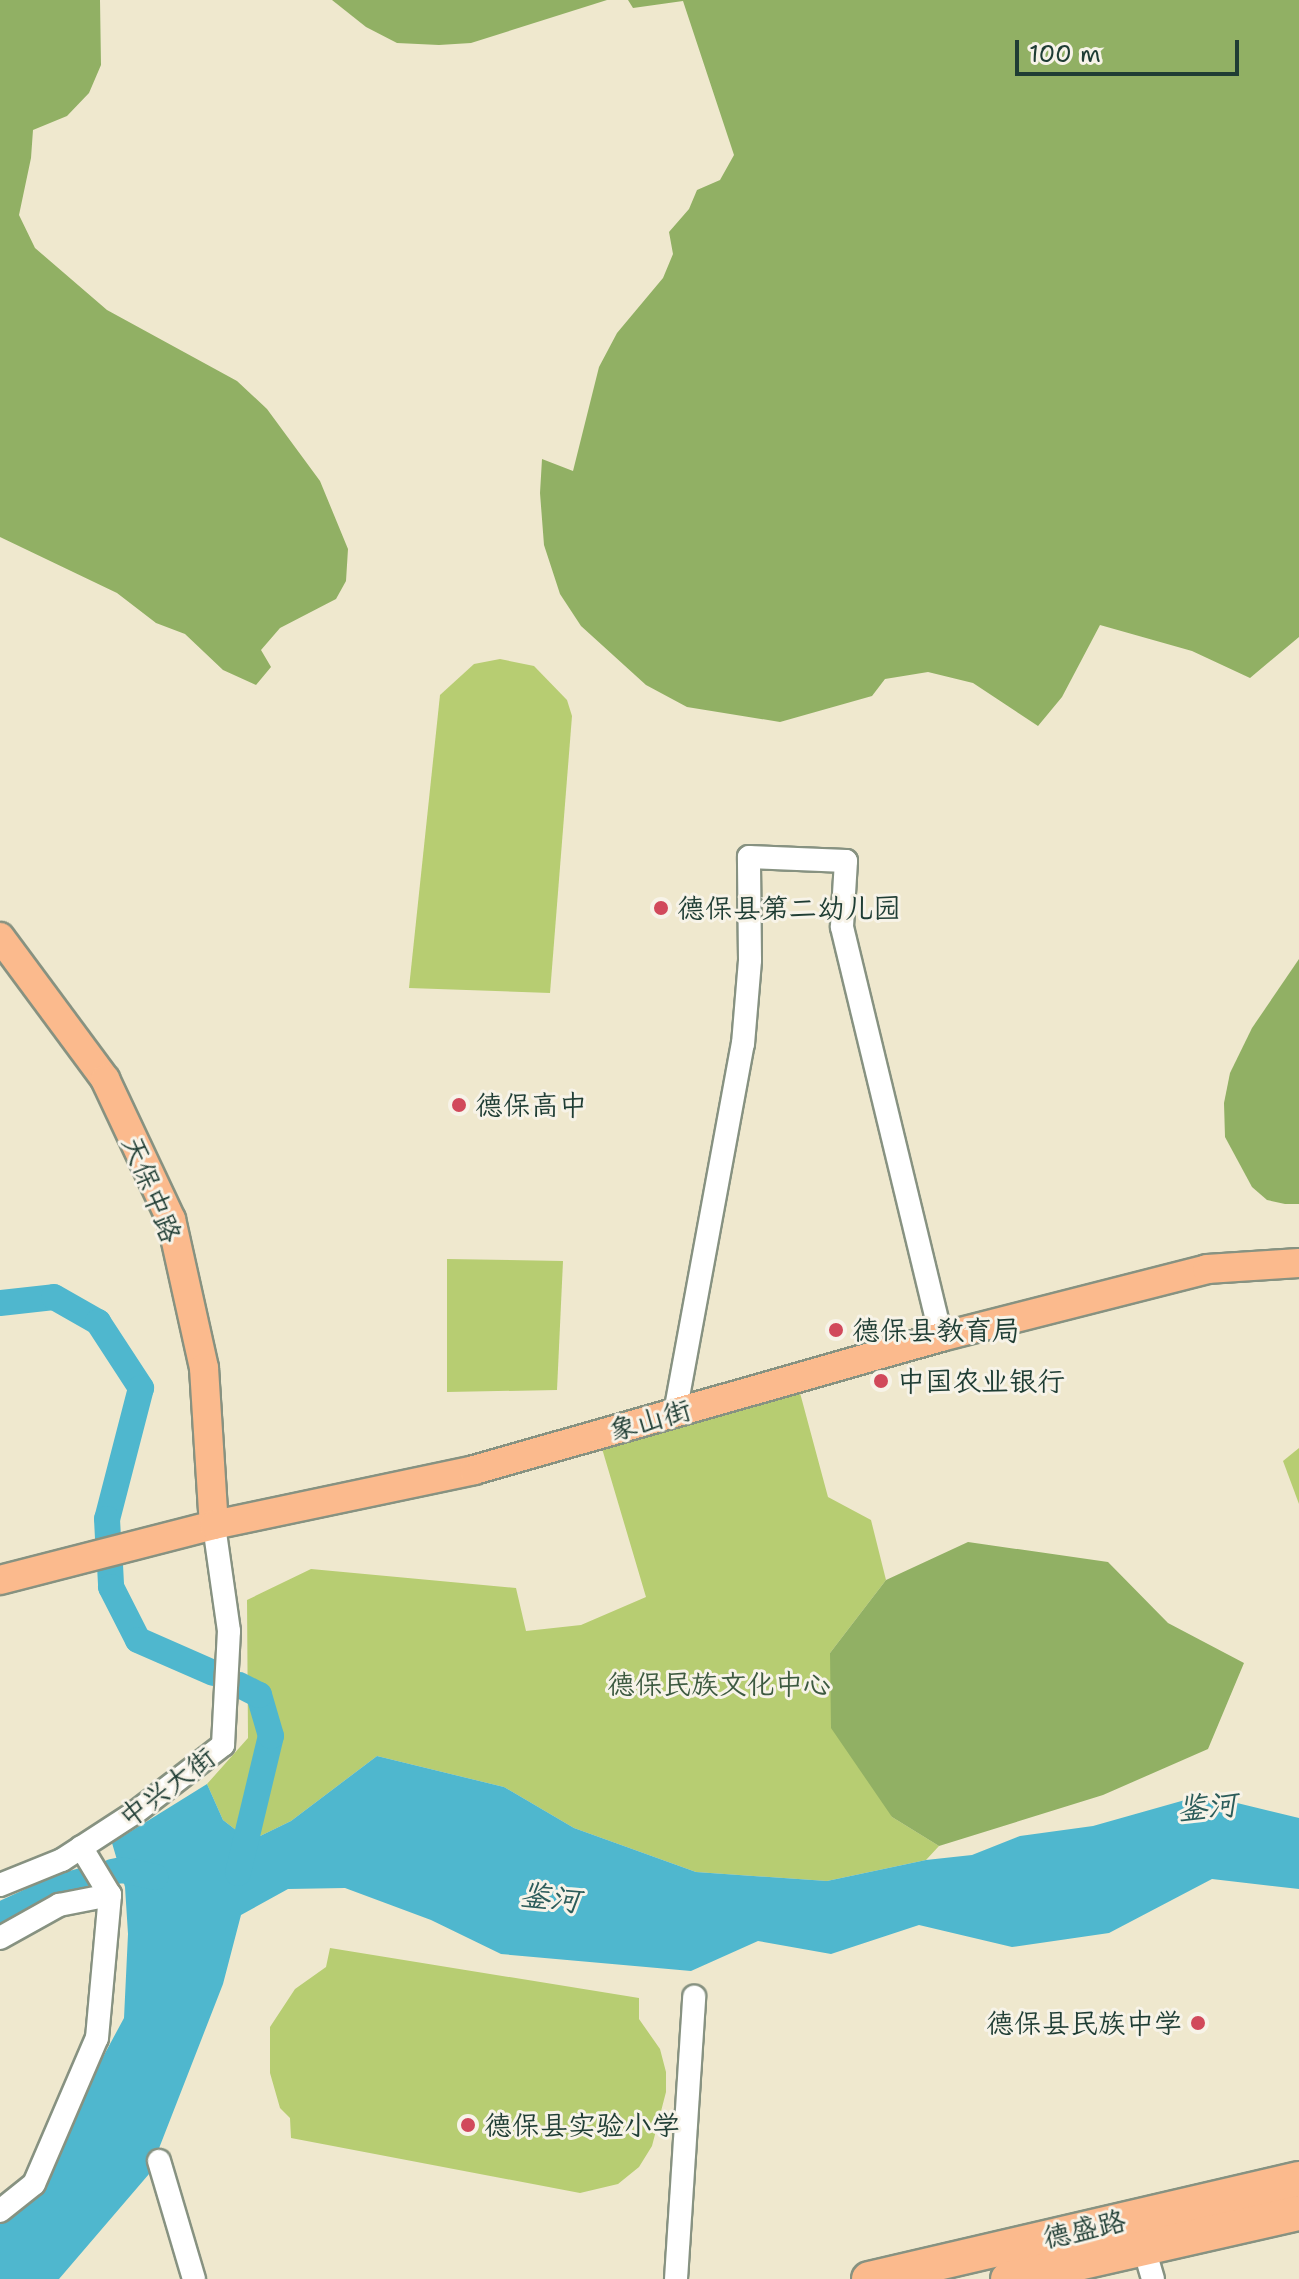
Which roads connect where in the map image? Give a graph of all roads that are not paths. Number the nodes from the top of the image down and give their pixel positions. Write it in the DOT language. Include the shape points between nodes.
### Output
graph roads {
  1 [pos="0,937"];
  2 [pos="1299,1263"];
  3 [pos="941,1337"];
  4 [pos="675,1413"];
  5 [pos="214,1525"];
  6 [pos="0,1580"];
  7 [pos="81,1847"];
  8 [pos="0,1885"];
  9 [pos="110,1895"];
  10 [pos="0,1938"];
  11 [pos="694,1997"];
  12 [pos="159,2161"];
  13 [pos="1299,2179"];
  14 [pos="0,2211"];
  15 [pos="1299,2213"];
  16 [pos="1144,2248"];
  17 [pos="1058,2274"];
  18 [pos="194,2279"];
  19 [pos="676,2279"];
  20 [pos="869,2279"];
  21 [pos="1008,2279"];
  1 -- 5 [label="main road, 天保中路" via="105,1079 171,1219 204,1368"];
  2 -- 3 [label="main road, 象山街" via="1207,1269"];
  3 -- 4 [label="main road, 象山街"];
  3 -- 4 [label="street" via="842,927 846,861 749,857 750,960 743,1044"];
  4 -- 5 [label="main road, 象山街" via="474,1470"];
  5 -- 6 [label="main road, 象山街"];
  5 -- 7 [label="street, 中兴大街" via="229,1631 223,1745"];
  7 -- 8 [label="street, 中兴大街"];
  7 -- 9 [label="street"];
  9 -- 10 [label="street" via="59,1905"];
  9 -- 14 [label="street" via="97,2038 34,2184"];
  11 -- 19 [label="street"];
  12 -- 18 [label="street"];
  13 -- 16 [label="highway, 德盛路"];
  15 -- 16 [label="highway"];
  16 -- 17 [label="highway"];
  16 -- 20 [label="highway, 德盛路"];
  17 -- 21 [label="highway"];
}
